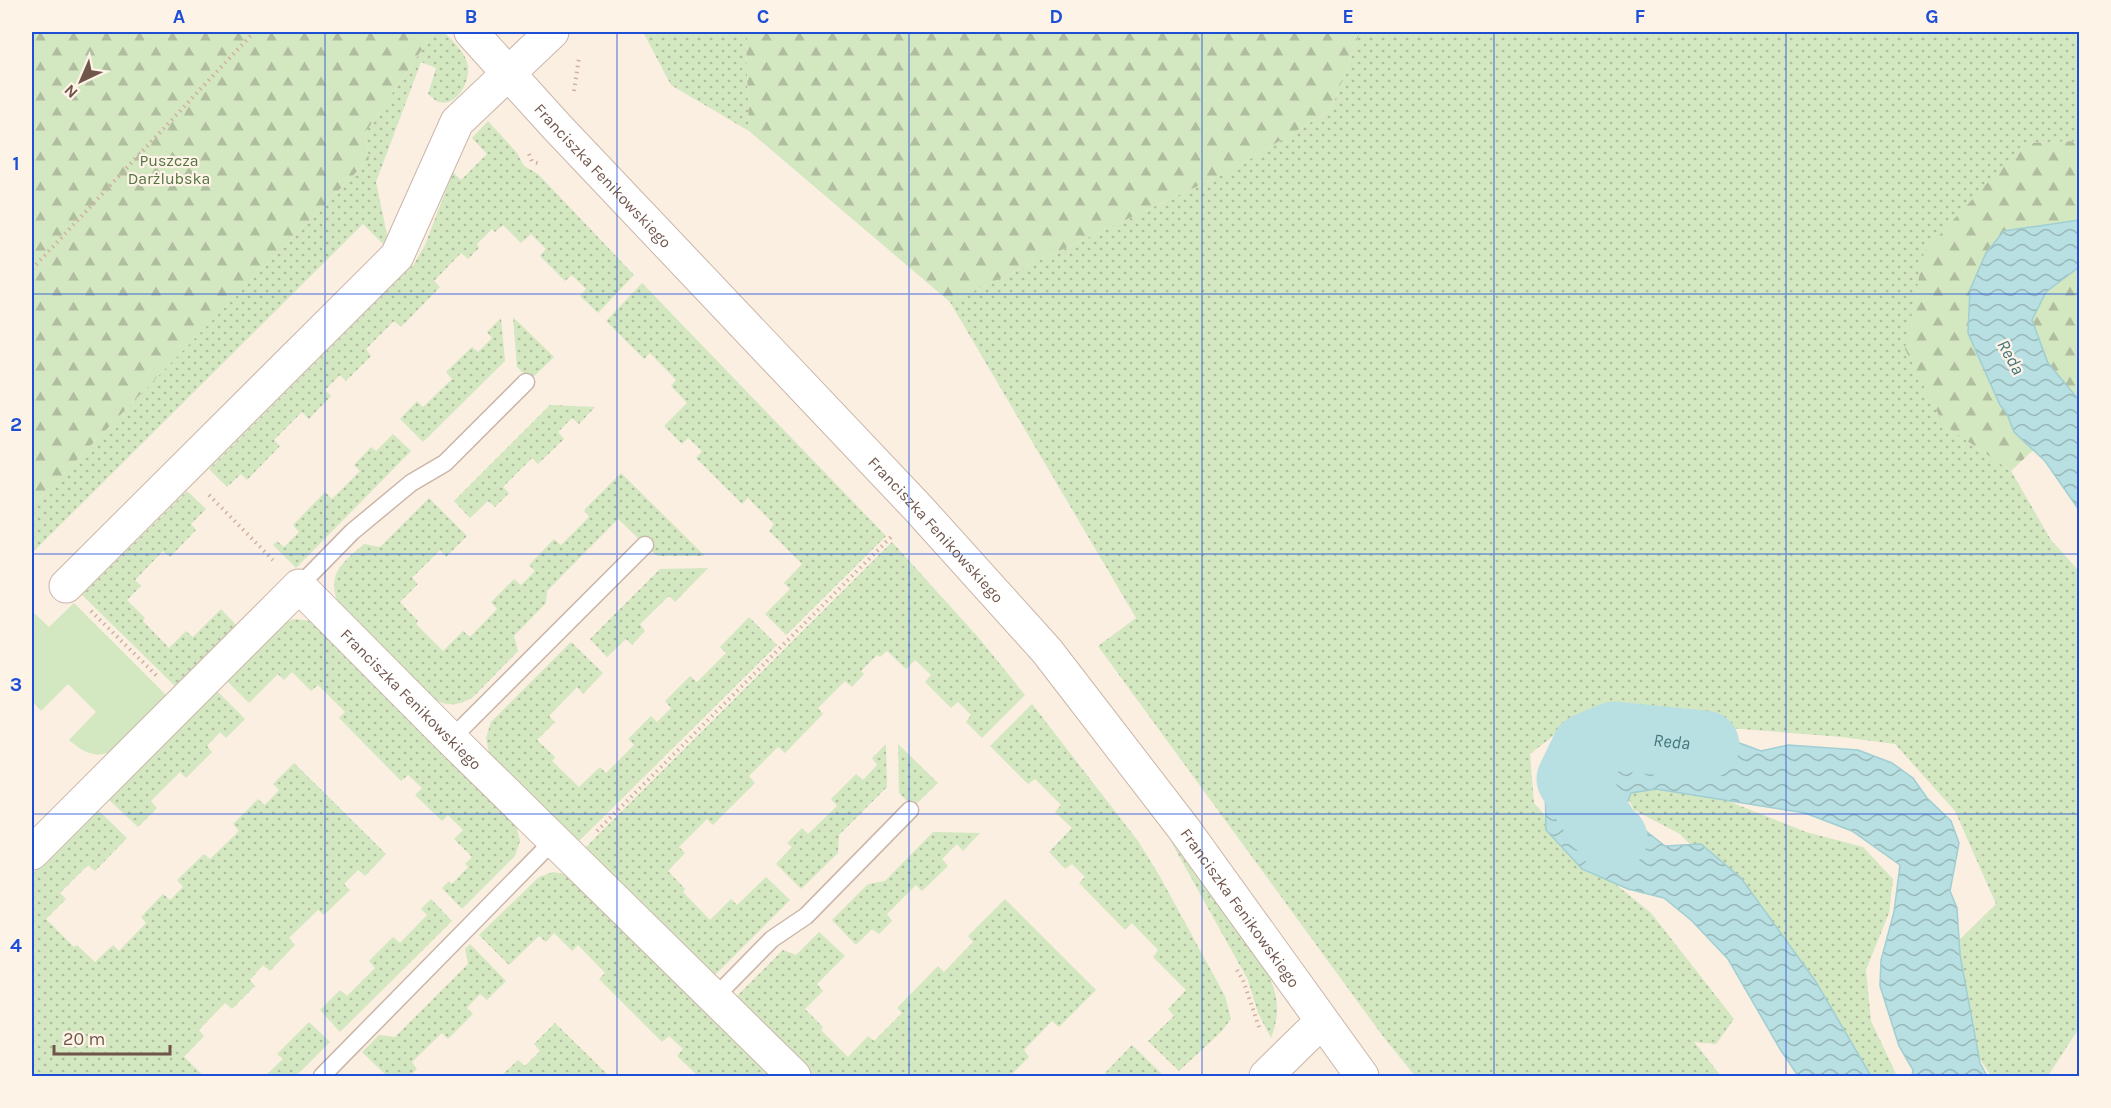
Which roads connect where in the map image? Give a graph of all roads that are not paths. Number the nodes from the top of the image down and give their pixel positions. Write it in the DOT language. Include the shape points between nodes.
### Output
graph roads {
  1 [pos="471,32"];
  2 [pos="552,32"];
  3 [pos="509,72"];
  4 [pos="526,382"];
  5 [pos="645,545"];
  6 [pos="66,586"];
  7 [pos="299,586"];
  8 [pos="451,739"];
  9 [pos="910,810"];
  10 [pos="562,848"];
  11 [pos="32,853"];
  12 [pos="714,998"];
  13 [pos="1321,1022"];
  14 [pos="322,1077"];
  15 [pos="794,1077"];
  16 [pos="1266,1077"];
  17 [pos="1362,1077"];
  1 -- 3 [label="street, Franciszka Fenikowskiego"];
  2 -- 3 [label="street"];
  3 -- 6 [label="street" via="457,122 397,256"];
  3 -- 13 [label="street, Franciszka Fenikowskiego" via="1047,651 1184,829"];
  4 -- 7 [label="lane" via="445,464 411,483 352,532"];
  5 -- 8 [label="lane"];
  7 -- 8 [label="street, Franciszka Fenikowskiego"];
  7 -- 11 [label="street"];
  8 -- 10 [label="street, Franciszka Fenikowskiego"];
  9 -- 12 [label="lane" via="806,916 772,939"];
  10 -- 12 [label="street, Franciszka Fenikowskiego"];
  10 -- 14 [label="lane"];
  12 -- 15 [label="street, Franciszka Fenikowskiego"];
  13 -- 16 [label="street"];
  13 -- 17 [label="street, Franciszka Fenikowskiego"];
}
